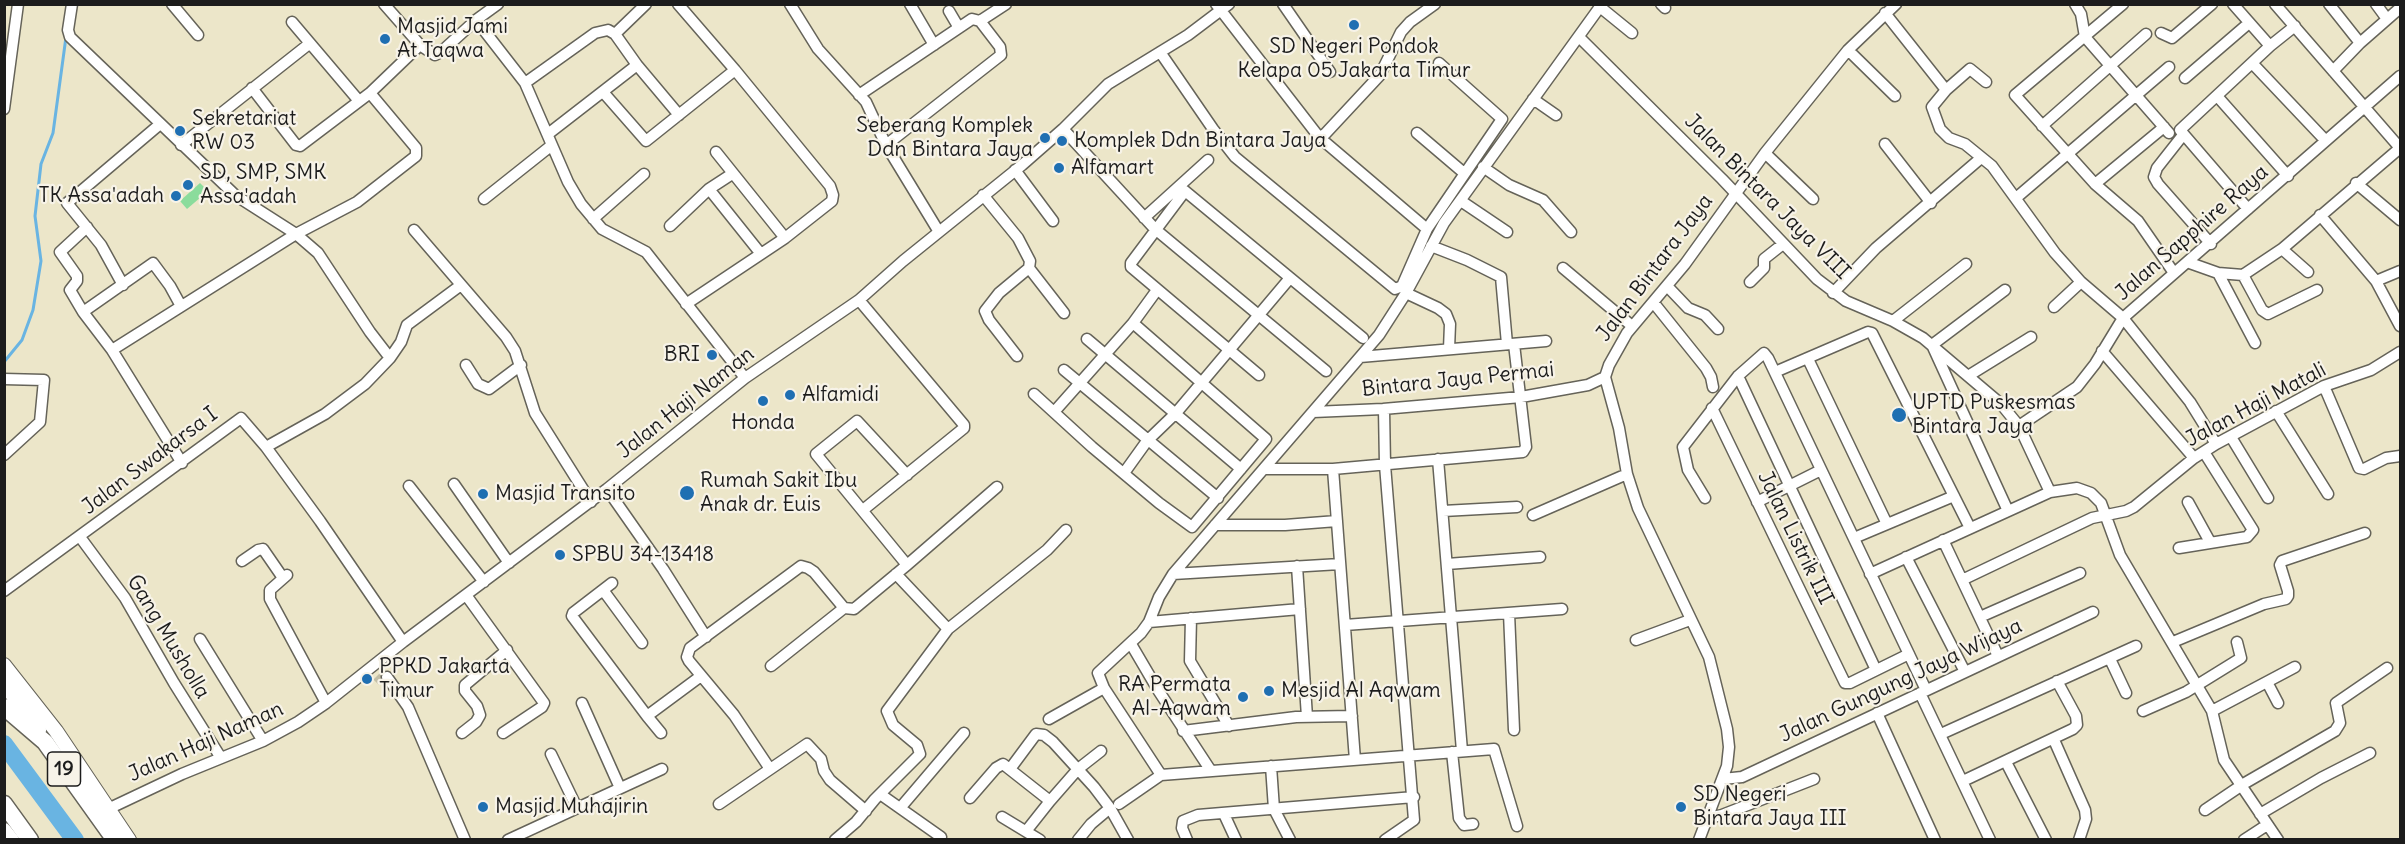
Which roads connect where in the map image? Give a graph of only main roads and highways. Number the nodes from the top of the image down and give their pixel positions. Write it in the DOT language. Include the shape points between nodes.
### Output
graph roads {
  1 [pos="4,665"];
  2 [pos="4,681"];
  3 [pos="4,707"];
  4 [pos="45,742"];
  5 [pos="4,804"];
  6 [pos="4,819"];
  7 [pos="4,830"];
  8 [pos="23,839"];
  9 [pos="115,840"];
  10 [pos="129,840"];
  1 -- 10 [label="main road" via="56,731"];
  2 -- 4 [label="highway"];
  3 -- 4 [label="highway, 19"];
  4 -- 9 [label="highway, 19"];
  5 -- 8 [label="highway"];
  6 -- 8 [label="highway"];
  7 -- 8 [label="main road"];
}
